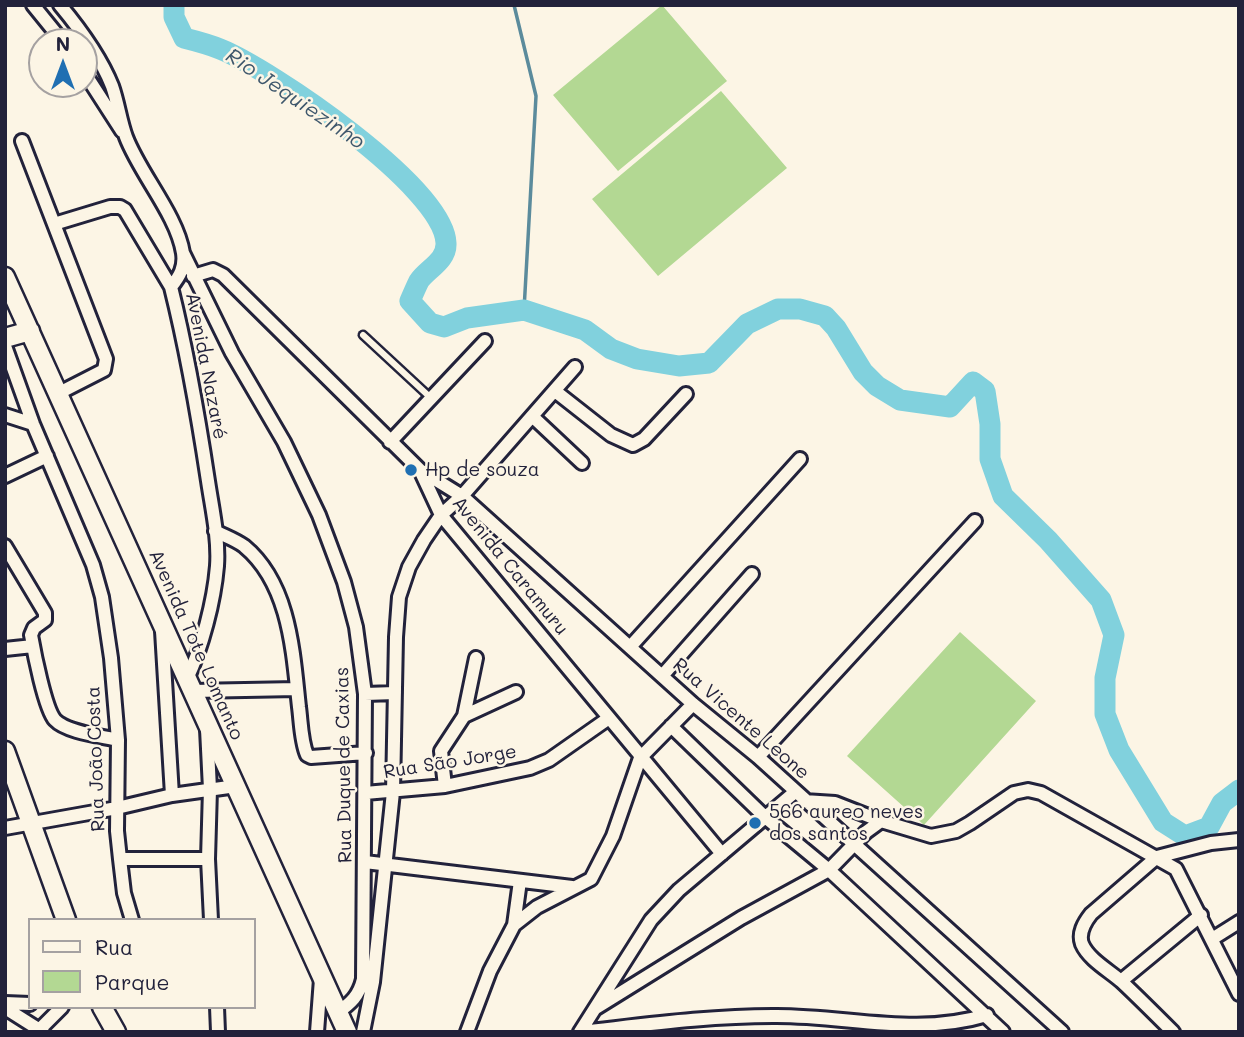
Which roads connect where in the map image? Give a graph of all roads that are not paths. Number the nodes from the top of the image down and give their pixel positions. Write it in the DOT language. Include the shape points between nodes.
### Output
graph roads {
  1 [pos="33,5"];
  2 [pos="61,6"];
  3 [pos="46,19"];
  4 [pos="53,28"];
  5 [pos="98,94"];
  6 [pos="126,137"];
  7 [pos="22,141"];
  8 [pos="54,224"];
  9 [pos="183,253"];
  10 [pos="193,276"];
  11 [pos="5,277"];
  12 [pos="171,287"];
  13 [pos="30,331"];
  14 [pos="363,335"];
  15 [pos="5,338"];
  16 [pos="485,341"];
  17 [pos="5,346"];
  18 [pos="575,367"];
  19 [pos="555,390"];
  20 [pos="60,393"];
  21 [pos="686,394"];
  22 [pos="432,399"];
  23 [pos="5,415"];
  24 [pos="532,416"];
  25 [pos="33,424"];
  26 [pos="390,442"];
  27 [pos="47,456"];
  28 [pos="800,459"];
  29 [pos="582,463"];
  30 [pos="420,470"];
  31 [pos="5,476"];
  32 [pos="461,496"];
  33 [pos="442,515"];
  34 [pos="975,520"];
  35 [pos="215,531"];
  36 [pos="5,546"];
  37 [pos="752,574"];
  38 [pos="161,619"];
  39 [pos="33,646"];
  40 [pos="630,647"];
  41 [pos="5,649"];
  42 [pos="476,658"];
  43 [pos="662,676"];
  44 [pos="190,685"];
  45 [pos="297,689"];
  46 [pos="516,692"];
  47 [pos="394,693"];
  48 [pos="365,694"];
  49 [pos="693,704"];
  50 [pos="464,716"];
  51 [pos="609,718"];
  52 [pos="206,719"];
  53 [pos="671,726"];
  54 [pos="117,740"];
  55 [pos="366,753"];
  56 [pos="6,757"];
  57 [pos="758,757"];
  58 [pos="640,758"];
  59 [pos="236,786"];
  60 [pos="445,786"];
  61 [pos="210,789"];
  62 [pos="393,792"];
  63 [pos="365,793"];
  64 [pos="172,795"];
  65 [pos="799,797"];
  66 [pos="117,808"];
  67 [pos="765,817"];
  68 [pos="881,821"];
  69 [pos="32,823"];
  70 [pos="5,828"];
  71 [pos="1239,840"];
  72 [pos="854,845"];
  73 [pos="722,854"];
  74 [pos="1157,857"];
  75 [pos="120,859"];
  76 [pos="208,859"];
  77 [pos="365,862"];
  78 [pos="385,863"];
  79 [pos="829,870"];
  80 [pos="520,881"];
  81 [pos="576,888"];
  82 [pos="1201,915"];
  83 [pos="65,918"];
  84 [pos="131,918"];
  85 [pos="211,918"];
  86 [pos="1239,922"];
  87 [pos="514,925"];
  88 [pos="1212,939"];
  89 [pos="321,979"];
  90 [pos="368,981"];
  91 [pos="1121,981"];
  92 [pos="1239,994"];
  93 [pos="5,1003"];
  94 [pos="28,1004"];
  95 [pos="5,1008"];
  96 [pos="596,1008"];
  97 [pos="60,1009"];
  98 [pos="103,1009"];
  99 [pos="217,1009"];
  100 [pos="337,1013"];
  101 [pos="987,1016"];
  102 [pos="637,1028"];
  103 [pos="42,1030"];
  104 [pos="606,1030"];
  105 [pos="116,1032"];
  106 [pos="218,1032"];
  107 [pos="317,1032"];
  108 [pos="347,1032"];
  109 [pos="363,1032"];
  110 [pos="467,1032"];
  111 [pos="580,1032"];
  112 [pos="1003,1032"];
  113 [pos="1062,1032"];
  114 [pos="1173,1032"];
  1 -- 3 [label="street"];
  2 -- 3 [label="street"];
  2 -- 6 [label="street" via="111,83"];
  3 -- 4 [label="street"];
  5 -- 6 [label="street"];
  6 -- 9 [label="street"];
  7 -- 8 [label="street"];
  8 -- 12 [label="street" via="120,207"];
  8 -- 20 [label="street" via="106,359 104,370"];
  9 -- 10 [label="street, Rua Duque de Caxias"];
  9 -- 12 [label="street, Avenida Nazaré" via="182,272"];
  10 -- 26 [label="street, Avenida Caramuru" via="213,270 223,275"];
  10 -- 48 [label="street, Rua Duque de Caxias" via="319,514 356,627"];
  11 -- 13 [label="main road, Avenida Tote Lomanto"];
  12 -- 35 [label="street, Avenida Nazaré" via="187,351"];
  13 -- 15 [label="main road"];
  13 -- 20 [label="main road, Avenida Tote Lomanto"];
  14 -- 22 [label="lane"];
  16 -- 22 [label="street"];
  17 -- 25 [label="street, Rua João Costa"];
  18 -- 19 [label="street, Rua Duque de Caxias"];
  19 -- 21 [label="street" via="611,435 633,445"];
  19 -- 24 [label="street, Rua Duque de Caxias"];
  20 -- 38 [label="main road, Avenida Tote Lomanto"];
  22 -- 26 [label="street"];
  23 -- 25 [label="street"];
  24 -- 29 [label="street"];
  24 -- 32 [label="street, Rua Duque de Caxias"];
  25 -- 27 [label="street, Rua João Costa"];
  26 -- 30 [label="street, Avenida Caramuru"];
  27 -- 31 [label="street"];
  27 -- 54 [label="street, Rua João Costa" via="102,597"];
  28 -- 40 [label="street"];
  30 -- 32 [label="street, Rua Vicente Leone"];
  30 -- 33 [label="street, Avenida Caramuru"];
  32 -- 33 [label="street, Rua Duque de Caxias"];
  32 -- 40 [label="street, Rua Vicente Leone"];
  33 -- 47 [label="street, Rua Duque de Caxias" via="410,567 400,597"];
  33 -- 51 [label="street, Avenida Caramuru"];
  34 -- 57 [label="street"];
  35 -- 44 [label="street, Avenida Nazaré" via="214,586"];
  35 -- 45 [label="street" via="243,545 270,577 292,646"];
  36 -- 39 [label="street" via="45,613 32,630"];
  37 -- 43 [label="street"];
  38 -- 44 [label="main road, Avenida Tote Lomanto"];
  38 -- 64 [label="street"];
  39 -- 41 [label="street"];
  39 -- 54 [label="street" via="55,720 68,728"];
  40 -- 43 [label="street, Rua Vicente Leone"];
  42 -- 50 [label="street"];
  43 -- 49 [label="street, Rua Vicente Leone"];
  44 -- 45 [label="street"];
  44 -- 52 [label="main road, Avenida Tote Lomanto"];
  45 -- 55 [label="street" via="307,755"];
  46 -- 50 [label="street"];
  47 -- 48 [label="street"];
  47 -- 62 [label="street, Rua Duque de Caxias"];
  48 -- 55 [label="street, Rua Duque de Caxias"];
  49 -- 53 [label="street"];
  49 -- 57 [label="street, Rua Vicente Leone"];
  50 -- 60 [label="street" via="442,751"];
  51 -- 58 [label="street, Avenida Caramuru"];
  51 -- 60 [label="street, Rua São Jorge" via="530,768"];
  52 -- 59 [label="main road, Avenida Tote Lomanto"];
  52 -- 61 [label="street"];
  53 -- 58 [label="street"];
  53 -- 67 [label="street"];
  54 -- 66 [label="street, Rua João Costa"];
  55 -- 63 [label="street, Rua Duque de Caxias"];
  56 -- 69 [label="main road"];
  57 -- 65 [label="street, Rua Vicente Leone"];
  58 -- 73 [label="street, Avenida Caramuru"];
  58 -- 81 [label="street" via="613,836 591,879"];
  59 -- 61 [label="street"];
  59 -- 89 [label="main road, Avenida Tote Lomanto"];
  60 -- 62 [label="street, Rua São Jorge"];
  61 -- 64 [label="street"];
  61 -- 76 [label="street"];
  62 -- 63 [label="street, Rua São Jorge"];
  62 -- 78 [label="street, Rua Duque de Caxias"];
  63 -- 77 [label="street, Rua Duque de Caxias"];
  64 -- 66 [label="street"];
  65 -- 67 [label="street"];
  65 -- 68 [label="street" via="835,803"];
  65 -- 72 [label="street, Rua Vicente Leone"];
  66 -- 69 [label="street"];
  66 -- 75 [label="street, Rua João Costa"];
  67 -- 73 [label="street"];
  67 -- 79 [label="street"];
  68 -- 72 [label="street"];
  68 -- 74 [label="street" via="931,836 956,831 1014,793 1028,790"];
  69 -- 70 [label="street"];
  69 -- 83 [label="main road"];
  71 -- 74 [label="street"];
  72 -- 79 [label="street"];
  72 -- 113 [label="street, Rua Vicente Leone"];
  73 -- 96 [label="street" via="651,920"];
  74 -- 82 [label="street" via="1176,869"];
  74 -- 91 [label="street" via="1083,925 1082,944 1088,953"];
  75 -- 76 [label="street"];
  75 -- 84 [label="street, Rua João Costa"];
  76 -- 85 [label="street"];
  77 -- 78 [label="street"];
  77 -- 90 [label="street, Rua Duque de Caxias"];
  78 -- 80 [label="street"];
  78 -- 90 [label="street, Rua Duque de Caxias"];
  79 -- 96 [label="street" via="741,918"];
  79 -- 101 [label="street"];
  80 -- 81 [label="street"];
  80 -- 87 [label="street"];
  81 -- 87 [label="street" via="537,907"];
  82 -- 88 [label="street"];
  82 -- 91 [label="street"];
  86 -- 88 [label="street"];
  87 -- 110 [label="street" via="489,971"];
  88 -- 92 [label="street"];
  89 -- 100 [label="main road, Avenida Tote Lomanto"];
  89 -- 107 [label="street"];
  90 -- 100 [label="street, Rua Duque de Caxias"];
  90 -- 109 [label="street, Rua Duque de Caxias"];
  91 -- 114 [label="street"];
  93 -- 94 [label="street"];
  95 -- 103 [label="street"];
  96 -- 111 [label="street"];
  97 -- 103 [label="street"];
  98 -- 105 [label="main road"];
  99 -- 106 [label="street"];
  100 -- 108 [label="main road, Avenida Tote Lomanto"];
  101 -- 102 [label="street" via="939,1025 899,1026 775,1016 704,1018"];
  101 -- 112 [label="street"];
  102 -- 104 [label="street"];
  104 -- 111 [label="street"];
}
